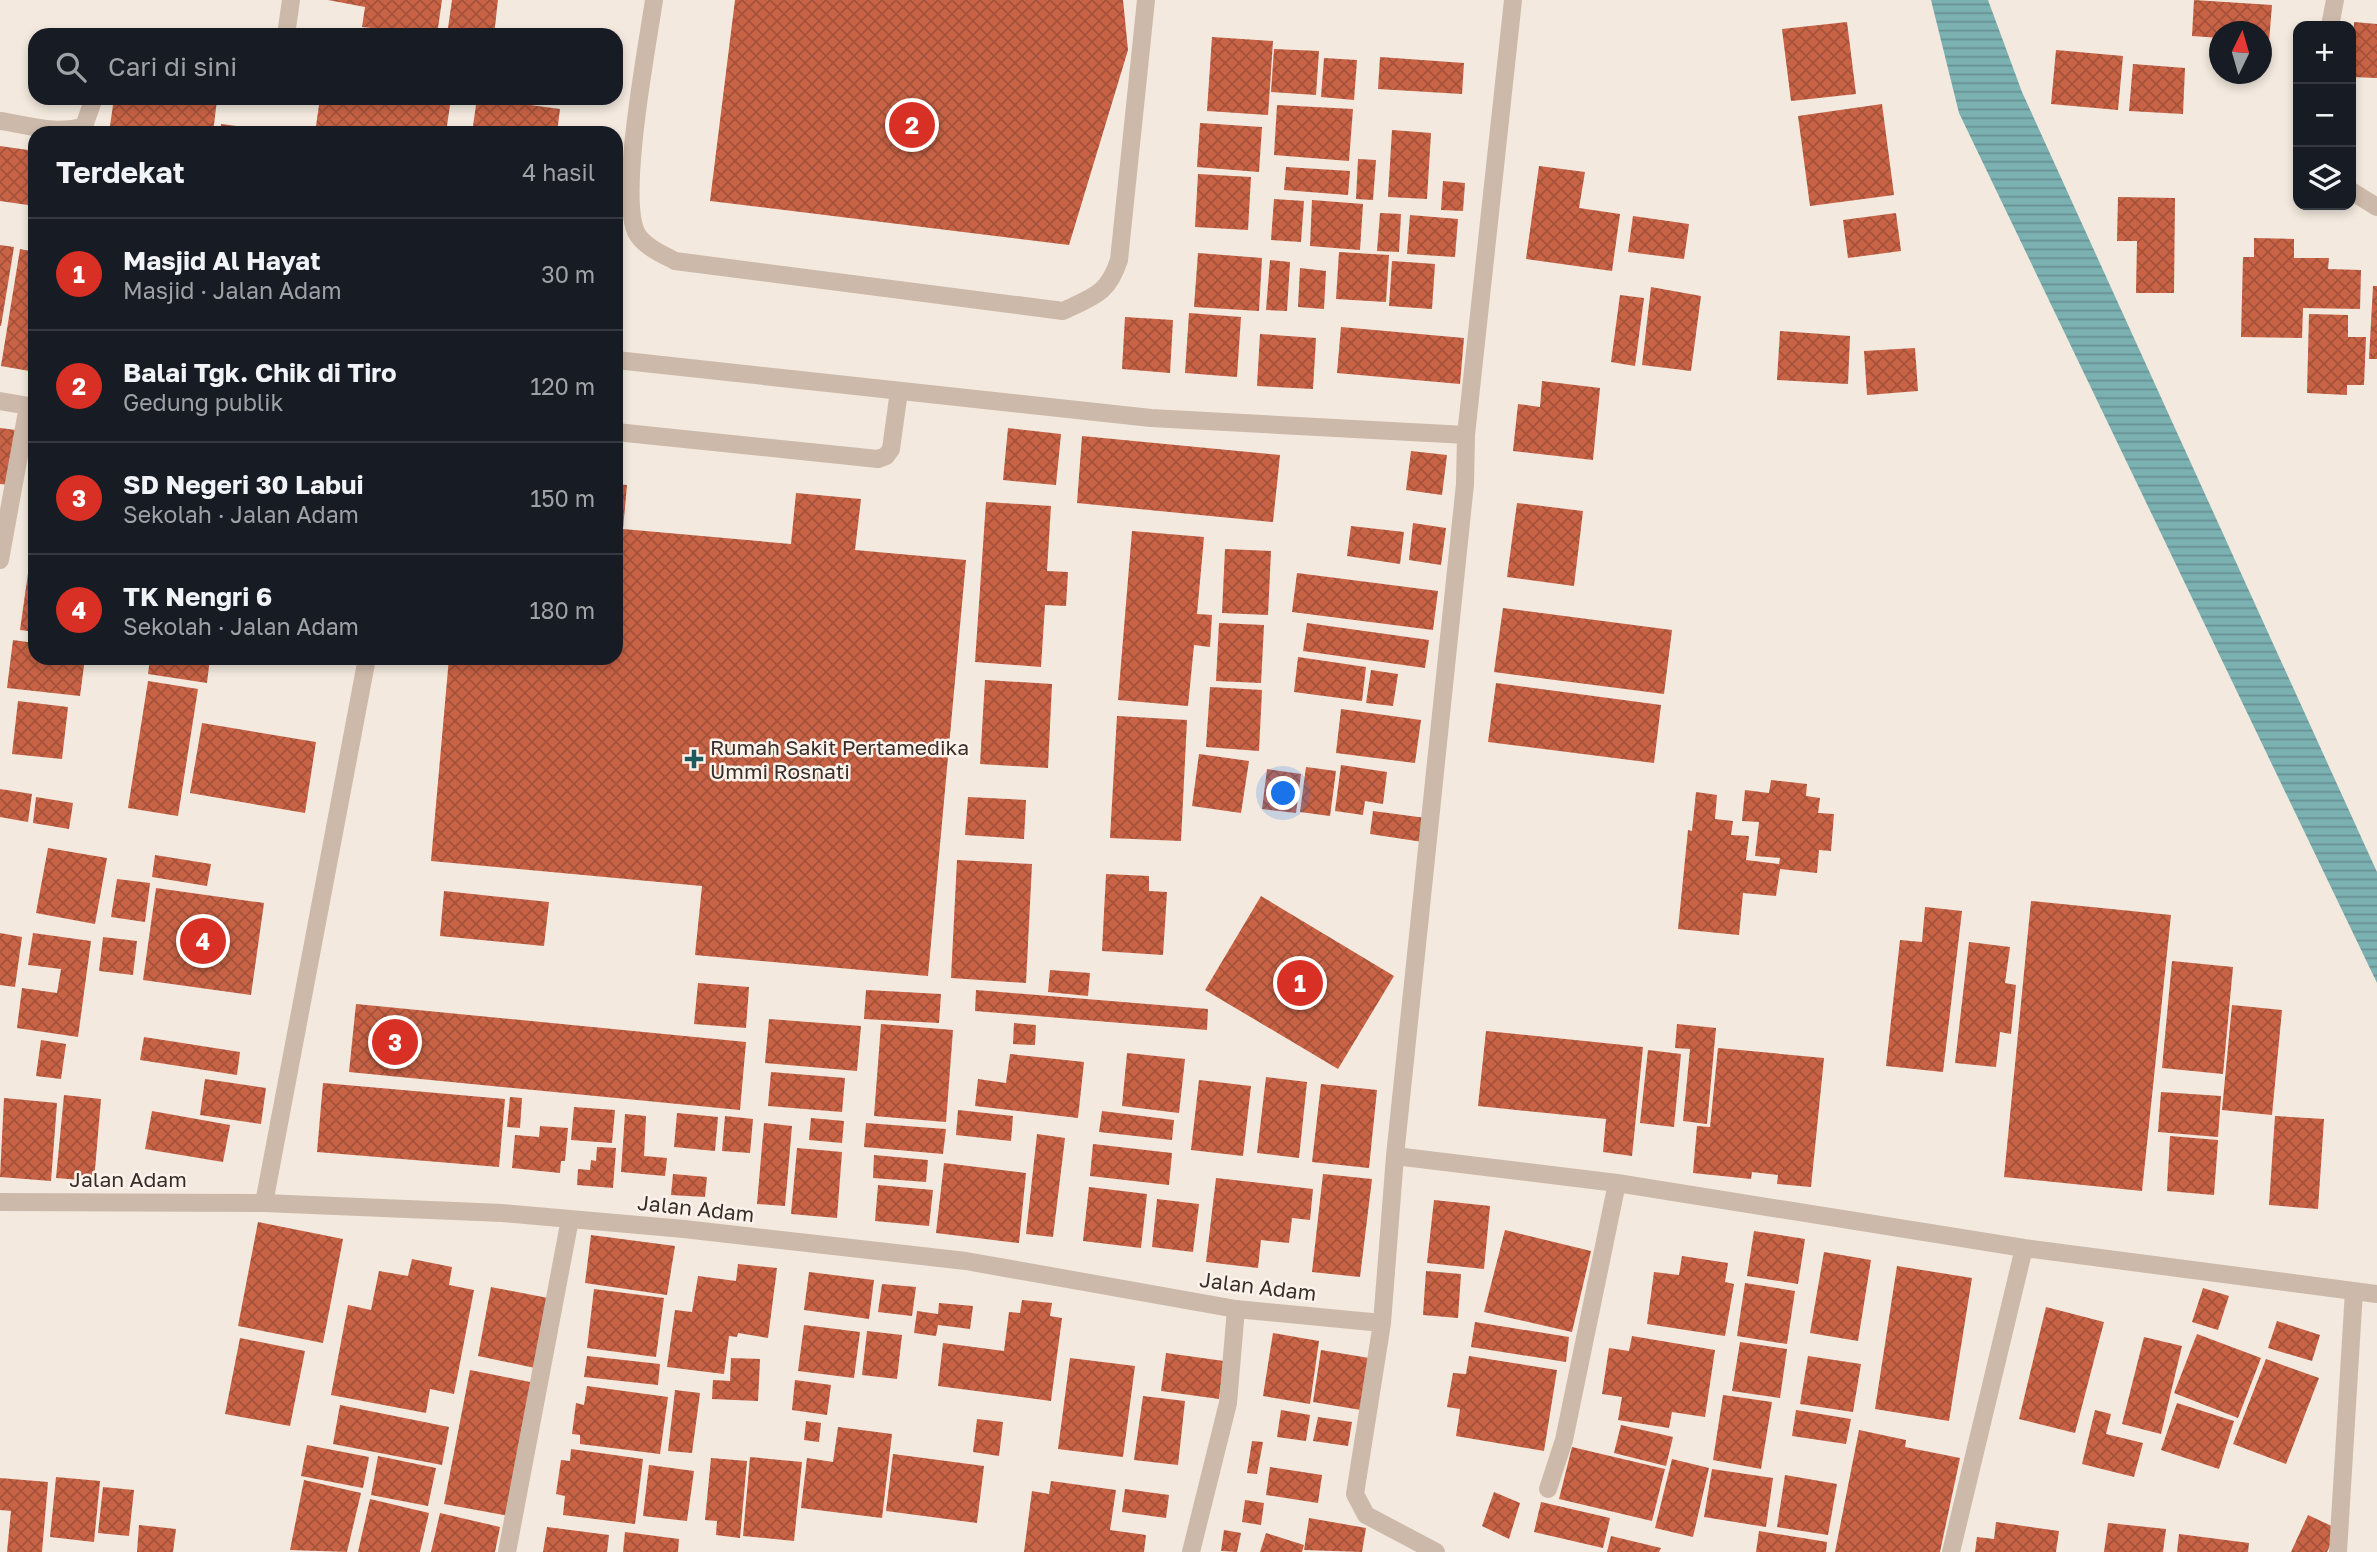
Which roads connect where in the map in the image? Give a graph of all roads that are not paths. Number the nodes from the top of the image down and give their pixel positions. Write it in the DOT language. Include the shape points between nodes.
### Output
graph roads {
  1 [pos="291,0"];
  2 [pos="654,0"];
  3 [pos="1146,0"];
  4 [pos="1513,0"];
  5 [pos="2335,0"];
  6 [pos="2331,21"];
  7 [pos="287,28"];
  8 [pos="92,105"];
  9 [pos="0,121"];
  10 [pos="32,126"];
  11 [pos="84,126"];
  12 [pos="2356,194"];
  13 [pos="2377,207"];
  14 [pos="623,361"];
  15 [pos="899,390"];
  16 [pos="0,401"];
  17 [pos="28,405"];
  18 [pos="28,425"];
  19 [pos="623,433"];
  20 [pos="1466,435"];
  21 [pos="0,560"];
  22 [pos="366,665"];
  23 [pos="1395,1156"];
  24 [pos="1617,1183"];
  25 [pos="0,1202"];
  26 [pos="264,1203"];
  27 [pos="570,1219"];
  28 [pos="2024,1248"];
  29 [pos="2354,1291"];
  30 [pos="2377,1294"];
  31 [pos="1236,1309"];
  32 [pos="1382,1323"];
  33 [pos="1548,1489"];
  34 [pos="507,1552"];
  35 [pos="1191,1552"];
  36 [pos="1436,1552"];
  37 [pos="1951,1552"];
  38 [pos="2338,1552"];
  1 -- 7 [label="street"];
  2 -- 3 [label="street" via="632,168 632,216 637,234 651,248 675,261 1063,312 1112,281 1119,260"];
  4 -- 20 [label="street"];
  5 -- 6 [label="street"];
  8 -- 11 [label="street"];
  9 -- 10 [label="street"];
  12 -- 13 [label="street"];
  14 -- 15 [label="street"];
  15 -- 19 [label="street" via="891,449 878,459"];
  15 -- 20 [label="street" via="1150,418"];
  16 -- 17 [label="street"];
  18 -- 21 [label="street"];
  20 -- 23 [label="street" via="1465,484"];
  22 -- 26 [label="street"];
  23 -- 24 [label="street"];
  23 -- 32 [label="street"];
  24 -- 28 [label="street"];
  24 -- 33 [label="street" via="1564,1440"];
  25 -- 26 [label="street, Jalan Adam"];
  26 -- 27 [label="street, Jalan Adam"];
  27 -- 31 [label="street, Jalan Adam" via="967,1261"];
  27 -- 34 [label="street"];
  28 -- 29 [label="street"];
  28 -- 37 [label="street"];
  29 -- 30 [label="street"];
  29 -- 38 [label="street"];
  31 -- 32 [label="street, Jalan Adam"];
  31 -- 35 [label="street" via="1228,1403"];
  32 -- 36 [label="street" via="1355,1494 1366,1515"];
}
